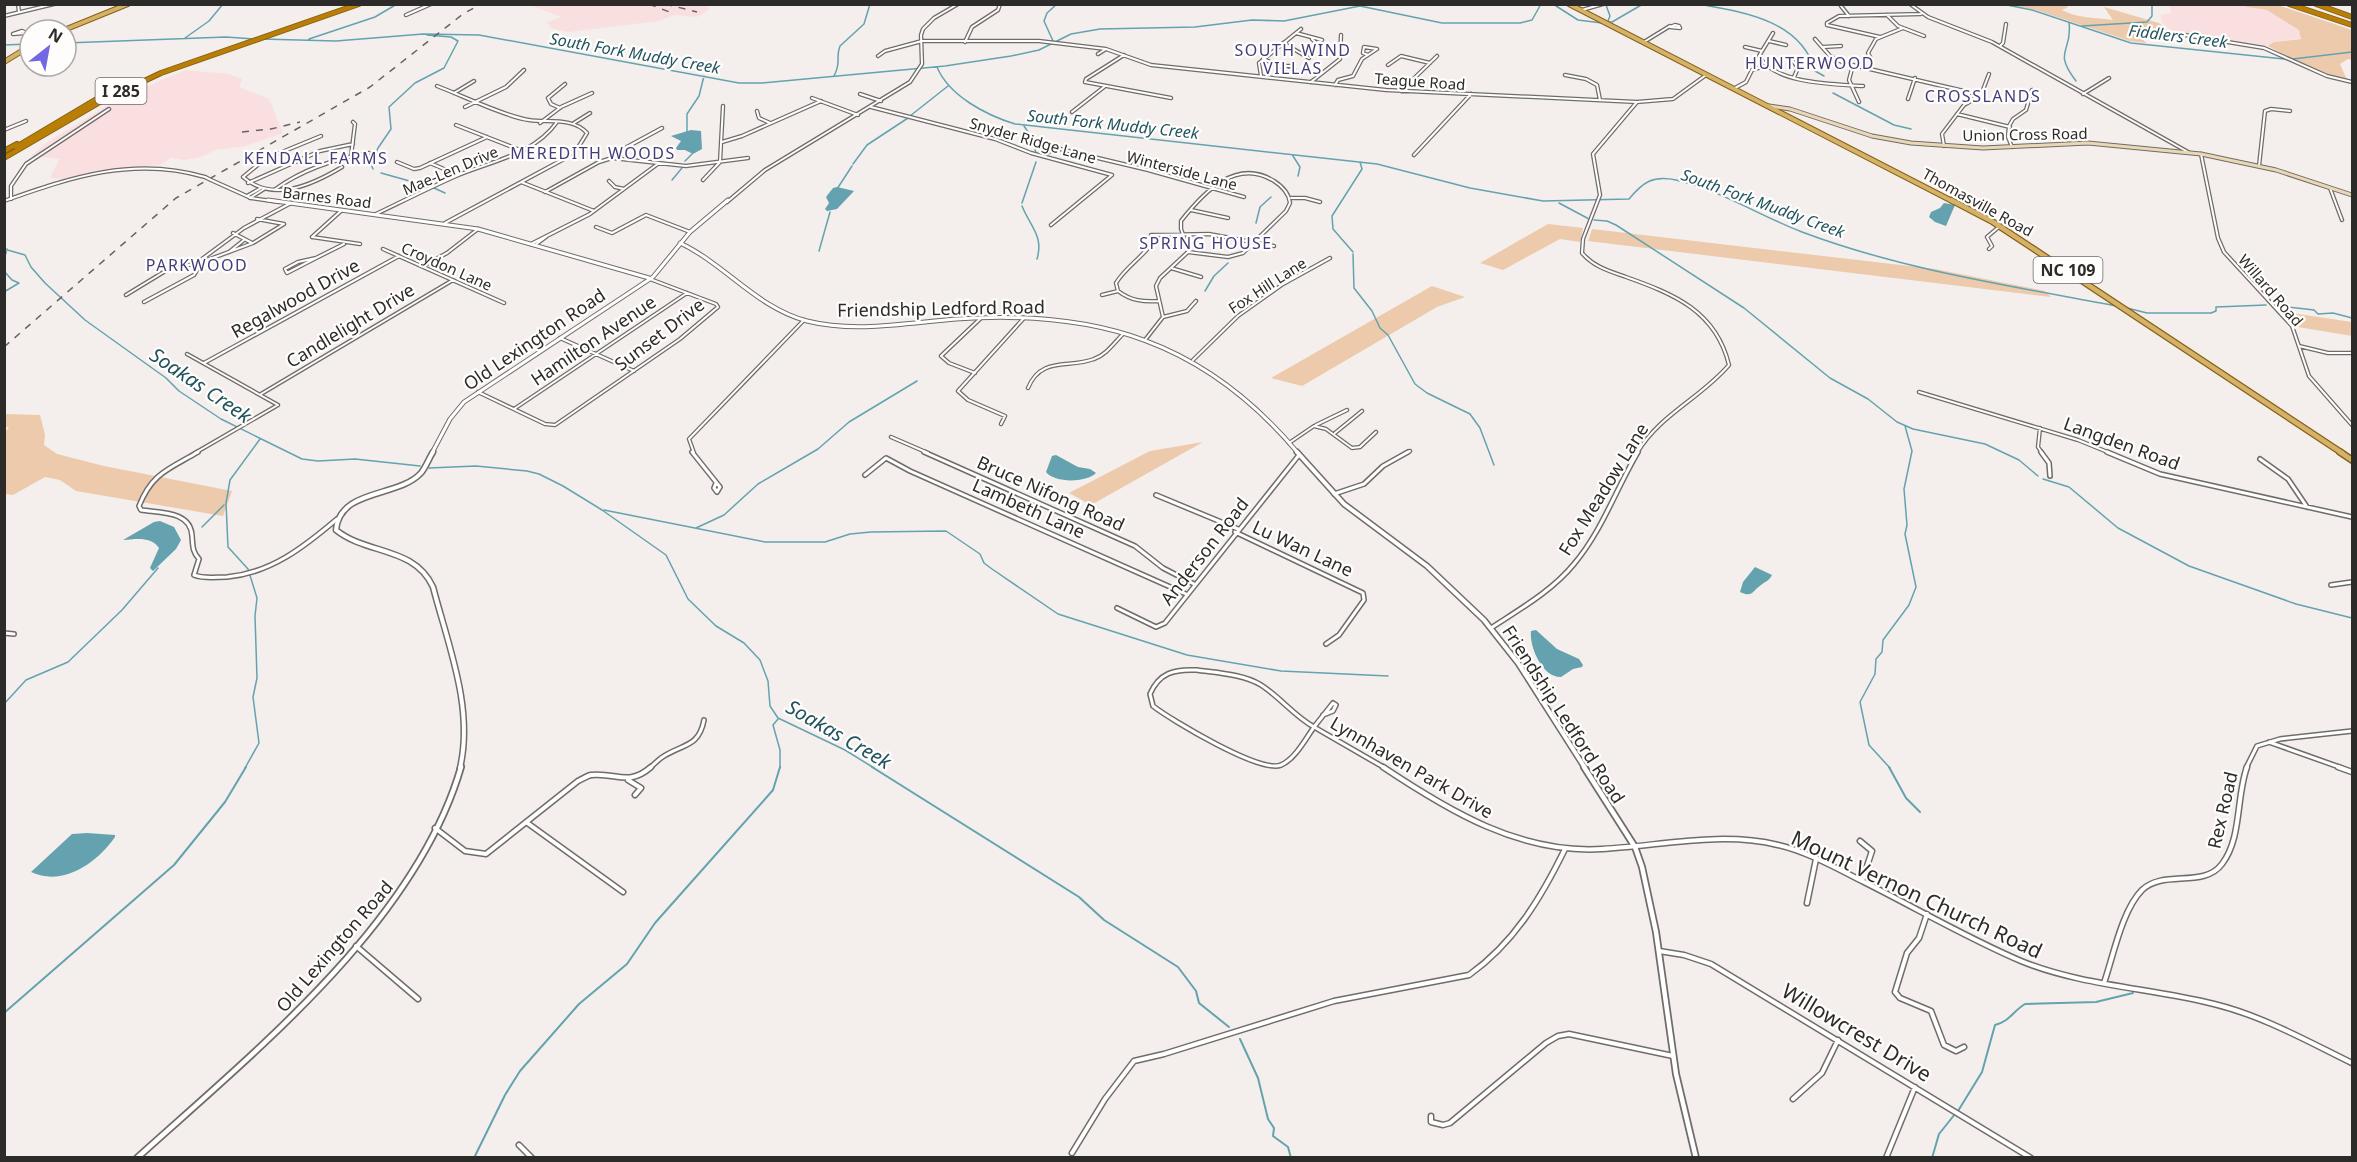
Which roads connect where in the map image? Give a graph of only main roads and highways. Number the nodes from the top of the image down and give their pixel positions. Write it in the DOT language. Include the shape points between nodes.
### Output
graph roads {
  1 [pos="128,4"];
  2 [pos="351,4"];
  3 [pos="359,4"];
  4 [pos="1569,4"];
  5 [pos="2289,4"];
  6 [pos="2316,4"];
  7 [pos="2352,17"];
  8 [pos="78,24"];
  9 [pos="2352,25"];
  10 [pos="244,43"];
  11 [pos="18,53"];
  12 [pos="4,62"];
  13 [pos="1769,106"];
  14 [pos="4,152"];
  15 [pos="4,159"];
  16 [pos="2352,195"];
  17 [pos="2352,460"];
  1 -- 8 [label="main road"];
  2 -- 10 [label="highway, I 285"];
  3 -- 10 [label="highway, I 285"];
  4 -- 13 [label="main road, Thomasville Road / NC 109"];
  5 -- 9 [label="highway"];
  6 -- 7 [label="highway"];
  10 -- 14 [label="highway, I 285" via="139,79"];
  10 -- 15 [label="highway, I 285" via="140,82"];
  11 -- 12 [label="main road"];
  13 -- 16 [label="main road, Union Cross Road" via="1779,105 1886,139 1944,146 2013,148 2068,143 2201,154 2259,166"];
  13 -- 17 [label="main road, Thomasville Road / NC 109" via="2000,226"];
}
